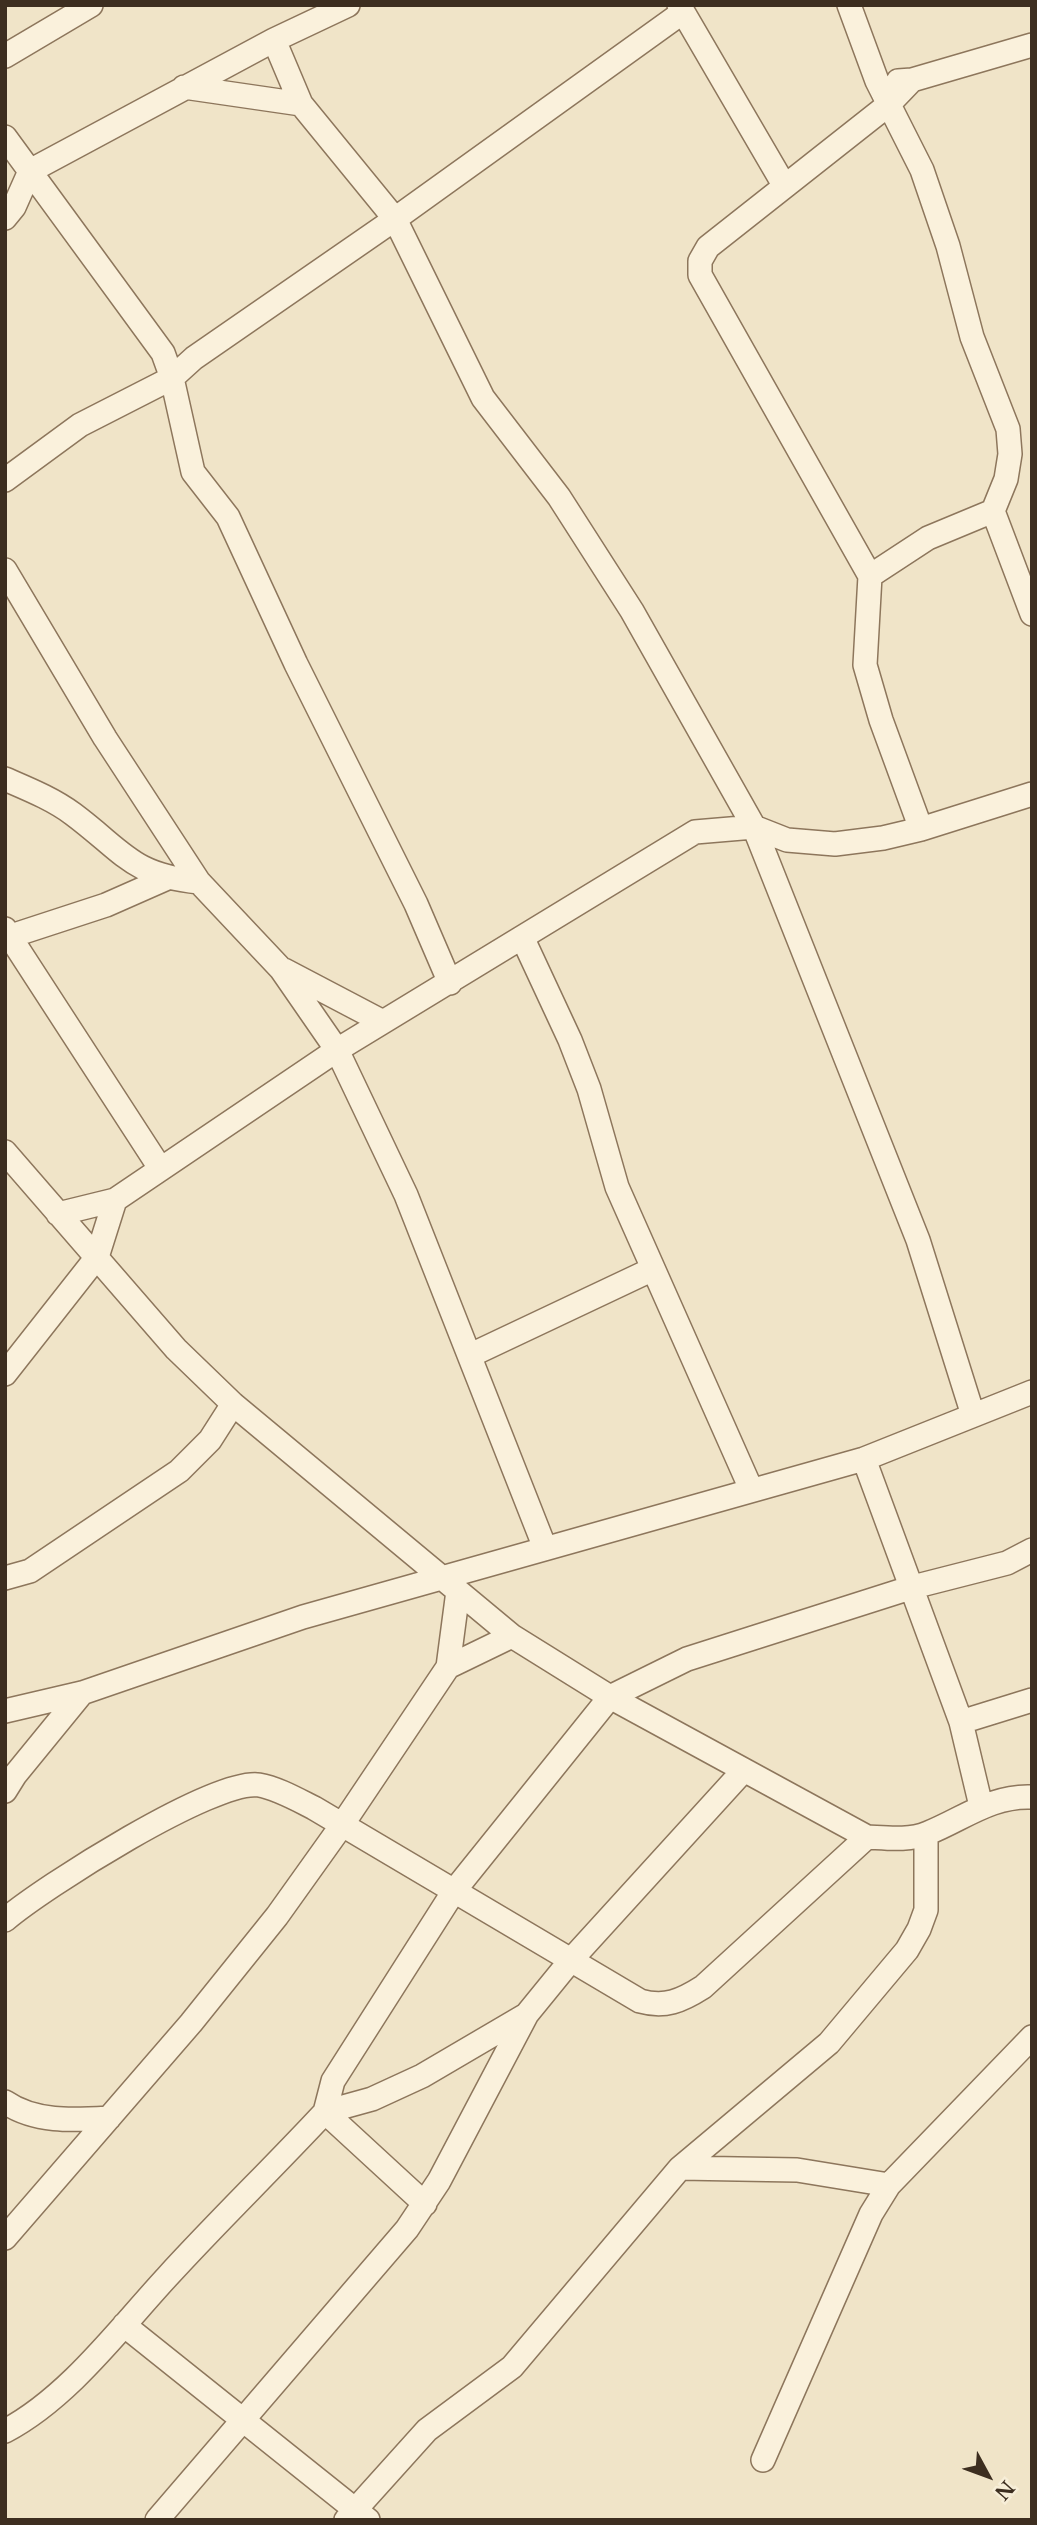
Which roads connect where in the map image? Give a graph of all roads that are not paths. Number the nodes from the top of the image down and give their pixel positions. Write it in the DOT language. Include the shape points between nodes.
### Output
graph roads {
  1 [pos="91,5"];
  2 [pos="348,5"];
  3 [pos="849,5"];
  4 [pos="681,9"];
  5 [pos="64,12"];
  6 [pos="274,40"];
  7 [pos="1032,45"];
  8 [pos="5,56"];
  9 [pos="912,80"];
  10 [pos="877,81"];
  11 [pos="184,87"];
  12 [pos="301,104"];
  13 [pos="888,105"];
  14 [pos="5,137"];
  15 [pos="30,171"];
  16 [pos="784,185"];
  17 [pos="5,218"];
  18 [pos="395,219"];
  19 [pos="163,353"];
  20 [pos="194,358"];
  21 [pos="172,378"];
  22 [pos="5,480"];
  23 [pos="993,511"];
  24 [pos="5,570"];
  25 [pos="870,576"];
  26 [pos="1032,614"];
  27 [pos="5,779"];
  28 [pos="1032,794"];
  29 [pos="754,827"];
  30 [pos="921,828"];
  31 [pos="165,879"];
  32 [pos="199,882"];
  33 [pos="7,935"];
  34 [pos="523,939"];
  35 [pos="281,969"];
  36 [pos="450,983"];
  37 [pos="383,1022"];
  38 [pos="337,1050"];
  39 [pos="5,1152"];
  40 [pos="160,1168"];
  41 [pos="115,1200"];
  42 [pos="58,1214"];
  43 [pos="97,1257"];
  44 [pos="653,1269"];
  45 [pos="471,1355"];
  46 [pos="5,1374"];
  47 [pos="1032,1392"];
  48 [pos="233,1404"];
  49 [pos="973,1415"];
  50 [pos="864,1459"];
  51 [pos="751,1489"];
  52 [pos="545,1548"];
  53 [pos="1032,1550"];
  54 [pos="1007,1563"];
  55 [pos="1032,1568"];
  56 [pos="5,1578"];
  57 [pos="449,1585"];
  58 [pos="913,1587"];
  59 [pos="512,1636"];
  60 [pos="449,1667"];
  61 [pos="82,1693"];
  62 [pos="610,1697"];
  63 [pos="1032,1700"];
  64 [pos="5,1711"];
  65 [pos="961,1722"];
  66 [pos="744,1770"];
  67 [pos="5,1791"];
  68 [pos="1032,1797"];
  69 [pos="356,1802"];
  70 [pos="981,1807"];
  71 [pos="314,1808"];
  72 [pos="342,1825"];
  73 [pos="926,1834"];
  74 [pos="867,1837"];
  75 [pos="454,1891"];
  76 [pos="5,1920"];
  77 [pos="571,1961"];
  78 [pos="527,2014"];
  79 [pos="1032,2037"];
  80 [pos="8,2108"];
  81 [pos="325,2112"];
  82 [pos="109,2118"];
  83 [pos="680,2168"];
  84 [pos="889,2185"];
  85 [pos="425,2204"];
  86 [pos="5,2238"];
  87 [pos="124,2325"];
  88 [pos="243,2420"];
  89 [pos="5,2431"];
  90 [pos="763,2460"];
  91 [pos="356,2516"];
  92 [pos="157,2520"];
  1 -- 5 [label="street"];
  2 -- 6 [label="street"];
  3 -- 10 [label="street"];
  4 -- 16 [label="street"];
  4 -- 18 [label="street"];
  5 -- 8 [label="street"];
  6 -- 11 [label="street"];
  6 -- 12 [label="street"];
  7 -- 9 [label="street"];
  9 -- 10 [label="street"];
  9 -- 13 [label="street"];
  10 -- 13 [label="street"];
  11 -- 12 [label="street"];
  11 -- 15 [label="street"];
  12 -- 18 [label="street"];
  13 -- 16 [label="street"];
  13 -- 23 [label="street" via="922,170 972,337 1007,429 1006,479"];
  14 -- 15 [label="street"];
  15 -- 17 [label="street"];
  15 -- 19 [label="street"];
  16 -- 25 [label="street" via="708,247 700,261 700,275"];
  18 -- 20 [label="street"];
  18 -- 29 [label="street" via="483,398 559,497 632,611"];
  19 -- 20 [label="street"];
  19 -- 21 [label="street"];
  20 -- 21 [label="street"];
  21 -- 22 [label="street" via="80,425"];
  21 -- 36 [label="street" via="193,472 228,517"];
  23 -- 25 [label="street" via="928,538"];
  23 -- 26 [label="street"];
  24 -- 32 [label="street" via="105,738"];
  25 -- 30 [label="street" via="865,665"];
  27 -- 31 [label="street" via="72,813 129,861"];
  28 -- 30 [label="street"];
  29 -- 30 [label="street" via="787,840 835,844"];
  29 -- 34 [label="street" via="695,832"];
  29 -- 49 [label="street" via="918,1240"];
  31 -- 32 [label="street"];
  31 -- 33 [label="street" via="106,905"];
  32 -- 35 [label="street"];
  33 -- 40 [label="street"];
  34 -- 36 [label="street"];
  34 -- 44 [label="street" via="570,1040 617,1188"];
  35 -- 37 [label="street"];
  35 -- 38 [label="street"];
  36 -- 37 [label="street"];
  37 -- 38 [label="street"];
  38 -- 40 [label="street"];
  38 -- 45 [label="street" via="406,1195"];
  39 -- 42 [label="street"];
  40 -- 41 [label="street"];
  41 -- 42 [label="street"];
  41 -- 43 [label="street"];
  42 -- 43 [label="street"];
  43 -- 46 [label="street"];
  43 -- 48 [label="street" via="176,1349"];
  44 -- 45 [label="street"];
  44 -- 51 [label="street"];
  45 -- 52 [label="street"];
  47 -- 49 [label="street"];
  48 -- 56 [label="street" via="210,1440 178,1471 30,1571"];
  48 -- 57 [label="street"];
  49 -- 50 [label="street"];
  50 -- 51 [label="street"];
  50 -- 58 [label="street"];
  51 -- 52 [label="street"];
  52 -- 57 [label="street"];
  53 -- 54 [label="street"];
  54 -- 55 [label="street"];
  54 -- 58 [label="street"];
  57 -- 59 [label="street"];
  57 -- 60 [label="street"];
  57 -- 61 [label="street" via="303,1617"];
  58 -- 62 [label="street" via="687,1658"];
  58 -- 65 [label="street"];
  59 -- 60 [label="street"];
  59 -- 62 [label="street"];
  60 -- 69 [label="street"];
  61 -- 64 [label="street"];
  61 -- 67 [label="street"];
  62 -- 66 [label="street"];
  62 -- 75 [label="street"];
  63 -- 65 [label="street"];
  65 -- 70 [label="street"];
  66 -- 74 [label="street"];
  66 -- 77 [label="street"];
  68 -- 70 [label="street" via="1003,1798"];
  69 -- 71 [label="street"];
  69 -- 72 [label="street"];
  70 -- 73 [label="street"];
  71 -- 72 [label="street"];
  71 -- 76 [label="street" via="259,1785 224,1793 155,1824 57,1880"];
  72 -- 75 [label="street"];
  72 -- 82 [label="street" via="277,1916"];
  73 -- 74 [label="street"];
  73 -- 83 [label="street" via="926,1910 907,1950 829,2043"];
  74 -- 77 [label="street" via="703,1987 681,2001 659,2006 639,2001"];
  75 -- 77 [label="street"];
  75 -- 81 [label="street" via="333,2081"];
  77 -- 78 [label="street"];
  78 -- 81 [label="street" via="422,2076 372,2099"];
  78 -- 85 [label="street"];
  79 -- 84 [label="street"];
  80 -- 82 [label="street" via="42,2117"];
  81 -- 85 [label="street"];
  81 -- 87 [label="street"];
  82 -- 86 [label="street"];
  83 -- 84 [label="street" via="797,2170"];
  83 -- 91 [label="street" via="512,2367 427,2430"];
  84 -- 90 [label="street" via="871,2214"];
  85 -- 88 [label="street"];
  87 -- 88 [label="street"];
  87 -- 89 [label="street" via="45,2403"];
  88 -- 91 [label="street"];
  88 -- 92 [label="street"];
}
